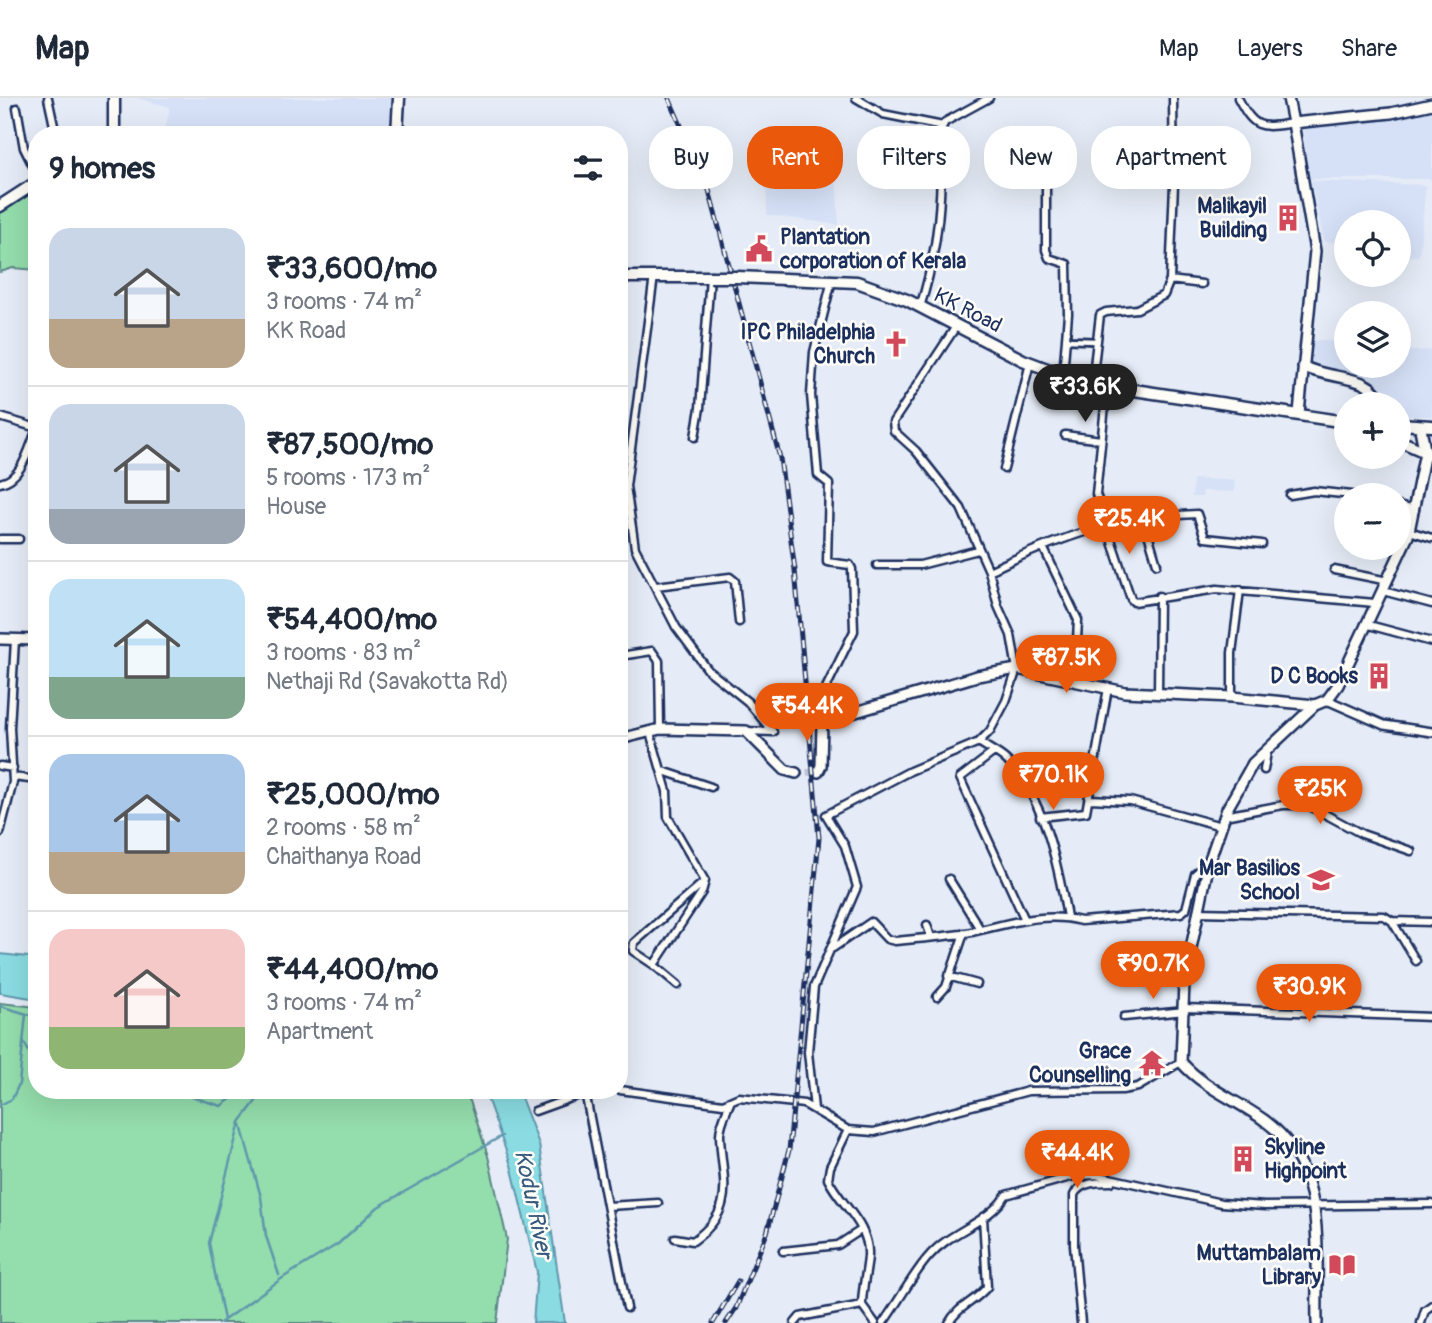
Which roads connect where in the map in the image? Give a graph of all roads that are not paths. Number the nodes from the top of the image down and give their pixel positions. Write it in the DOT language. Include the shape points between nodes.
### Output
graph roads {
  1 [pos="48,98"];
  2 [pos="114,98"];
  3 [pos="399,98"];
  4 [pos="856,98"];
  5 [pos="989,98"];
  6 [pos="1173,98"];
  7 [pos="1238,98"];
  8 [pos="1288,98"];
  9 [pos="1432,104"];
  10 [pos="17,108"];
  11 [pos="1293,123"];
  12 [pos="54,126"];
  13 [pos="114,126"];
  14 [pos="397,126"];
  15 [pos="943,126"];
  16 [pos="1173,126"];
  17 [pos="28,157"];
  18 [pos="28,188"];
  19 [pos="942,189"];
  20 [pos="1046,189"];
  21 [pos="1174,189"];
  22 [pos="0,206"];
  23 [pos="654,276"];
  24 [pos="628,277"];
  25 [pos="710,277"];
  26 [pos="832,279"];
  27 [pos="1170,281"];
  28 [pos="1202,285"];
  29 [pos="920,307"];
  30 [pos="957,325"];
  31 [pos="1066,340"];
  32 [pos="1097,341"];
  33 [pos="1030,363"];
  34 [pos="1303,366"];
  35 [pos="1063,375"];
  36 [pos="1092,383"];
  37 [pos="1107,386"];
  38 [pos="1377,392"];
  39 [pos="1298,413"];
  40 [pos="0,417"];
  41 [pos="1334,420"];
  42 [pos="28,425"];
  43 [pos="1411,425"];
  44 [pos="1420,426"];
  45 [pos="1432,426"];
  46 [pos="1065,435"];
  47 [pos="695,437"];
  48 [pos="1101,440"];
  49 [pos="1411,446"];
  50 [pos="28,451"];
  51 [pos="628,452"];
  52 [pos="1428,454"];
  53 [pos="1004,469"];
  54 [pos="0,483"];
  55 [pos="1334,493"];
  56 [pos="1290,495"];
  57 [pos="1411,509"];
  58 [pos="1415,510"];
  59 [pos="628,512"];
  60 [pos="1143,517"];
  61 [pos="1411,524"];
  62 [pos="1103,525"];
  63 [pos="1411,532"];
  64 [pos="1432,538"];
  65 [pos="0,539"];
  66 [pos="19,539"];
  67 [pos="1262,544"];
  68 [pos="1043,547"];
  69 [pos="978,550"];
  70 [pos="1397,560"];
  71 [pos="1157,564"];
  72 [pos="877,565"];
  73 [pos="1334,570"];
  74 [pos="989,571"];
  75 [pos="1388,581"];
  76 [pos="656,586"];
  77 [pos="1240,590"];
  78 [pos="1383,592"];
  79 [pos="1158,596"];
  80 [pos="1375,603"];
  81 [pos="1432,604"];
  82 [pos="739,622"];
  83 [pos="1365,624"];
  84 [pos="0,639"];
  85 [pos="15,640"];
  86 [pos="28,640"];
  87 [pos="1432,642"];
  88 [pos="628,654"];
  89 [pos="1017,668"];
  90 [pos="1075,681"];
  91 [pos="1108,688"];
  92 [pos="1158,693"];
  93 [pos="1232,697"];
  94 [pos="1327,700"];
  95 [pos="1315,705"];
  96 [pos="822,722"];
  97 [pos="655,731"];
  98 [pos="746,732"];
  99 [pos="1432,732"];
  100 [pos="628,737"];
  101 [pos="979,742"];
  102 [pos="994,752"];
  103 [pos="1267,752"];
  104 [pos="0,766"];
  105 [pos="13,768"];
  106 [pos="1264,770"];
  107 [pos="663,771"];
  108 [pos="818,772"];
  109 [pos="796,773"];
  110 [pos="13,777"];
  111 [pos="28,779"];
  112 [pos="711,787"];
  113 [pos="1090,799"];
  114 [pos="1040,817"];
  115 [pos="1223,821"];
  116 [pos="0,834"];
  117 [pos="1411,851"];
  118 [pos="1209,862"];
  119 [pos="949,879"];
  120 [pos="705,881"];
  121 [pos="1197,912"];
  122 [pos="1067,917"];
  123 [pos="1025,920"];
  124 [pos="1392,921"];
  125 [pos="1432,922"];
  126 [pos="927,925"];
  127 [pos="980,929"];
  128 [pos="964,933"];
  129 [pos="932,937"];
  130 [pos="833,948"];
  131 [pos="1416,961"];
  132 [pos="654,965"];
  133 [pos="948,976"];
  134 [pos="977,984"];
  135 [pos="678,985"];
  136 [pos="937,998"];
  137 [pos="1185,1010"];
  138 [pos="1124,1017"];
  139 [pos="1432,1017"];
  140 [pos="1181,1062"];
  141 [pos="628,1091"];
  142 [pos="568,1099"];
  143 [pos="586,1099"];
  144 [pos="730,1103"];
  145 [pos="814,1109"];
  146 [pos="535,1111"];
  147 [pos="848,1130"];
  148 [pos="1120,1182"];
  149 [pos="659,1203"];
  150 [pos="1432,1204"];
  151 [pos="1316,1205"];
  152 [pos="608,1206"];
  153 [pos="983,1217"];
  154 [pos="861,1230"];
  155 [pos="675,1238"];
  156 [pos="783,1251"];
  157 [pos="862,1305"];
  158 [pos="1432,1305"];
  159 [pos="627,1308"];
  160 [pos="795,1323"];
  161 [pos="875,1323"];
  162 [pos="883,1323"];
  163 [pos="949,1323"];
  164 [pos="1081,1323"];
  165 [pos="1317,1323"];
  166 [pos="1421,1323"];
  1 -- 12 [label="street"];
  2 -- 13 [label="main road"];
  3 -- 14 [label="main road"];
  4 -- 15 [label="street" via="883,114"];
  5 -- 15 [label="street"];
  6 -- 16 [label="street"];
  7 -- 11 [label="street" via="1250,122 1273,127"];
  8 -- 11 [label="main road"];
  9 -- 11 [label="main road"];
  10 -- 17 [label="street"];
  11 -- 34 [label="main road" via="1315,251"];
  18 -- 22 [label="main road"];
  19 -- 29 [label="street" via="930,277"];
  20 -- 31 [label="street" via="1046,250 1049,258 1067,264"];
  21 -- 27 [label="street"];
  23 -- 24 [label="main road"];
  23 -- 25 [label="main road"];
  23 -- 51 [label="street"];
  25 -- 26 [label="main road, KK Road, bridge"];
  25 -- 47 [label="street"];
  26 -- 29 [label="main road, KK Road" via="880,288"];
  26 -- 96 [label="street" via="814,352 813,421 818,475 829,484 827,562 852,569 854,631 820,700"];
  27 -- 28 [label="street"];
  27 -- 32 [label="street" via="1164,296 1150,305 1101,315"];
  29 -- 30 [label="main road, KK Road"];
  30 -- 33 [label="main road, KK Road"];
  30 -- 69 [label="street" via="893,422 894,431 961,508"];
  31 -- 32 [label="street"];
  31 -- 35 [label="street"];
  32 -- 36 [label="street"];
  33 -- 35 [label="main road, KK Road"];
  33 -- 53 [label="street"];
  34 -- 38 [label="main road" via="1316,374 1365,383"];
  34 -- 39 [label="main road"];
  35 -- 36 [label="main road, KK Road"];
  36 -- 37 [label="main road, KK Road"];
  37 -- 39 [label="main road, KK Road"];
  37 -- 48 [label="street"];
  39 -- 41 [label="main road, KK Road"];
  40 -- 42 [label="street"];
  43 -- 44 [label="main road"];
  44 -- 45 [label="main road"];
  44 -- 52 [label="main road"];
  46 -- 48 [label="street"];
  48 -- 62 [label="street" via="1096,494"];
  49 -- 52 [label="main road"];
  50 -- 54 [label="street" via="10,480"];
  52 -- 58 [label="main road"];
  55 -- 56 [label="street"];
  57 -- 58 [label="street"];
  58 -- 61 [label="main road"];
  59 -- 76 [label="street" via="635,548"];
  60 -- 62 [label="street"];
  60 -- 67 [label="street" via="1197,514 1205,538"];
  60 -- 71 [label="street"];
  62 -- 68 [label="street"];
  62 -- 79 [label="street" via="1127,594 1134,602"];
  63 -- 64 [label="street"];
  65 -- 66 [label="street"];
  68 -- 74 [label="street"];
  68 -- 90 [label="street" via="1078,620"];
  69 -- 72 [label="street" via="920,565"];
  69 -- 74 [label="street"];
  70 -- 75 [label="main road"];
  73 -- 75 [label="street"];
  74 -- 89 [label="street"];
  75 -- 78 [label="main road"];
  76 -- 82 [label="street" via="730,576 735,581"];
  76 -- 98 [label="street" via="676,627 708,670 748,702 772,732"];
  77 -- 79 [label="street"];
  77 -- 80 [label="street"];
  77 -- 93 [label="street"];
  78 -- 80 [label="main road"];
  78 -- 81 [label="street"];
  79 -- 92 [label="street"];
  80 -- 83 [label="main road"];
  83 -- 87 [label="street"];
  83 -- 94 [label="main road"];
  84 -- 85 [label="main road"];
  85 -- 86 [label="main road"];
  85 -- 105 [label="street" via="10,728"];
  88 -- 97 [label="street" via="652,650 659,661"];
  89 -- 90 [label="main road"];
  89 -- 96 [label="main road"];
  89 -- 101 [label="street" via="1002,709"];
  90 -- 91 [label="main road"];
  91 -- 92 [label="main road"];
  91 -- 113 [label="street"];
  92 -- 93 [label="main road"];
  93 -- 95 [label="main road"];
  94 -- 95 [label="main road"];
  94 -- 99 [label="street" via="1384,725"];
  95 -- 103 [label="main road"];
  96 -- 108 [label="main road"];
  97 -- 98 [label="main road"];
  97 -- 100 [label="main road"];
  97 -- 107 [label="street"];
  98 -- 109 [label="main road" via="785,770"];
  101 -- 102 [label="street"];
  101 -- 130 [label="street" via="910,771 826,815 845,846 857,887"];
  102 -- 114 [label="street" via="1006,760"];
  102 -- 123 [label="street" via="960,778"];
  103 -- 106 [label="street"];
  103 -- 115 [label="main road" via="1253,763"];
  104 -- 105 [label="street"];
  105 -- 110 [label="street"];
  107 -- 112 [label="street"];
  107 -- 120 [label="street" via="668,817"];
  110 -- 111 [label="street"];
  110 -- 116 [label="street"];
  113 -- 114 [label="street" via="1086,812 1079,815"];
  113 -- 115 [label="street" via="1130,801"];
  114 -- 122 [label="street" via="1055,855"];
  115 -- 117 [label="street" via="1283,806 1308,805 1362,834"];
  115 -- 118 [label="main road"];
  118 -- 121 [label="main road"];
  118 -- 122 [label="street" via="1195,874 1186,909 1181,912 1081,921"];
  119 -- 127 [label="street"];
  120 -- 132 [label="street"];
  120 -- 132 [label="street" via="634,943 633,951"];
  121 -- 124 [label="street" via="1359,914"];
  121 -- 137 [label="main road" via="1184,982"];
  122 -- 123 [label="street"];
  123 -- 127 [label="street"];
  124 -- 125 [label="street"];
  124 -- 131 [label="street"];
  126 -- 129 [label="street"];
  127 -- 128 [label="street"];
  128 -- 129 [label="street"];
  128 -- 133 [label="street"];
  129 -- 130 [label="street" via="891,941 871,922"];
  130 -- 145 [label="street" via="814,987 810,1009 808,1079"];
  132 -- 135 [label="street"];
  133 -- 134 [label="street"];
  133 -- 136 [label="street"];
  137 -- 138 [label="street"];
  137 -- 139 [label="street"];
  137 -- 140 [label="main road"];
  140 -- 147 [label="street" via="1138,1087 1028,1091 874,1132"];
  140 -- 151 [label="main road" via="1203,1085 1253,1112 1288,1141 1306,1172"];
  141 -- 144 [label="street"];
  142 -- 146 [label="street"];
  143 -- 152 [label="street"];
  144 -- 145 [label="street" via="739,1097"];
  144 -- 155 [label="street" via="720,1135 726,1189 719,1209 708,1231 694,1241"];
  145 -- 147 [label="street"];
  147 -- 154 [label="street" via="828,1179"];
  148 -- 151 [label="street" via="1221,1203"];
  148 -- 153 [label="street" via="1097,1175 1074,1176 1006,1195 998,1208"];
  148 -- 164 [label="street" via="1086,1184 1074,1195"];
  149 -- 152 [label="street"];
  150 -- 151 [label="street"];
  151 -- 165 [label="main road"];
  152 -- 159 [label="street"];
  153 -- 162 [label="street" via="952,1234 929,1256"];
  153 -- 163 [label="street" via="987,1287 954,1312"];
  154 -- 156 [label="street" via="838,1245"];
  154 -- 157 [label="street" via="869,1254"];
  157 -- 160 [label="street" via="800,1317"];
  157 -- 161 [label="street"];
  158 -- 166 [label="street"];
}
